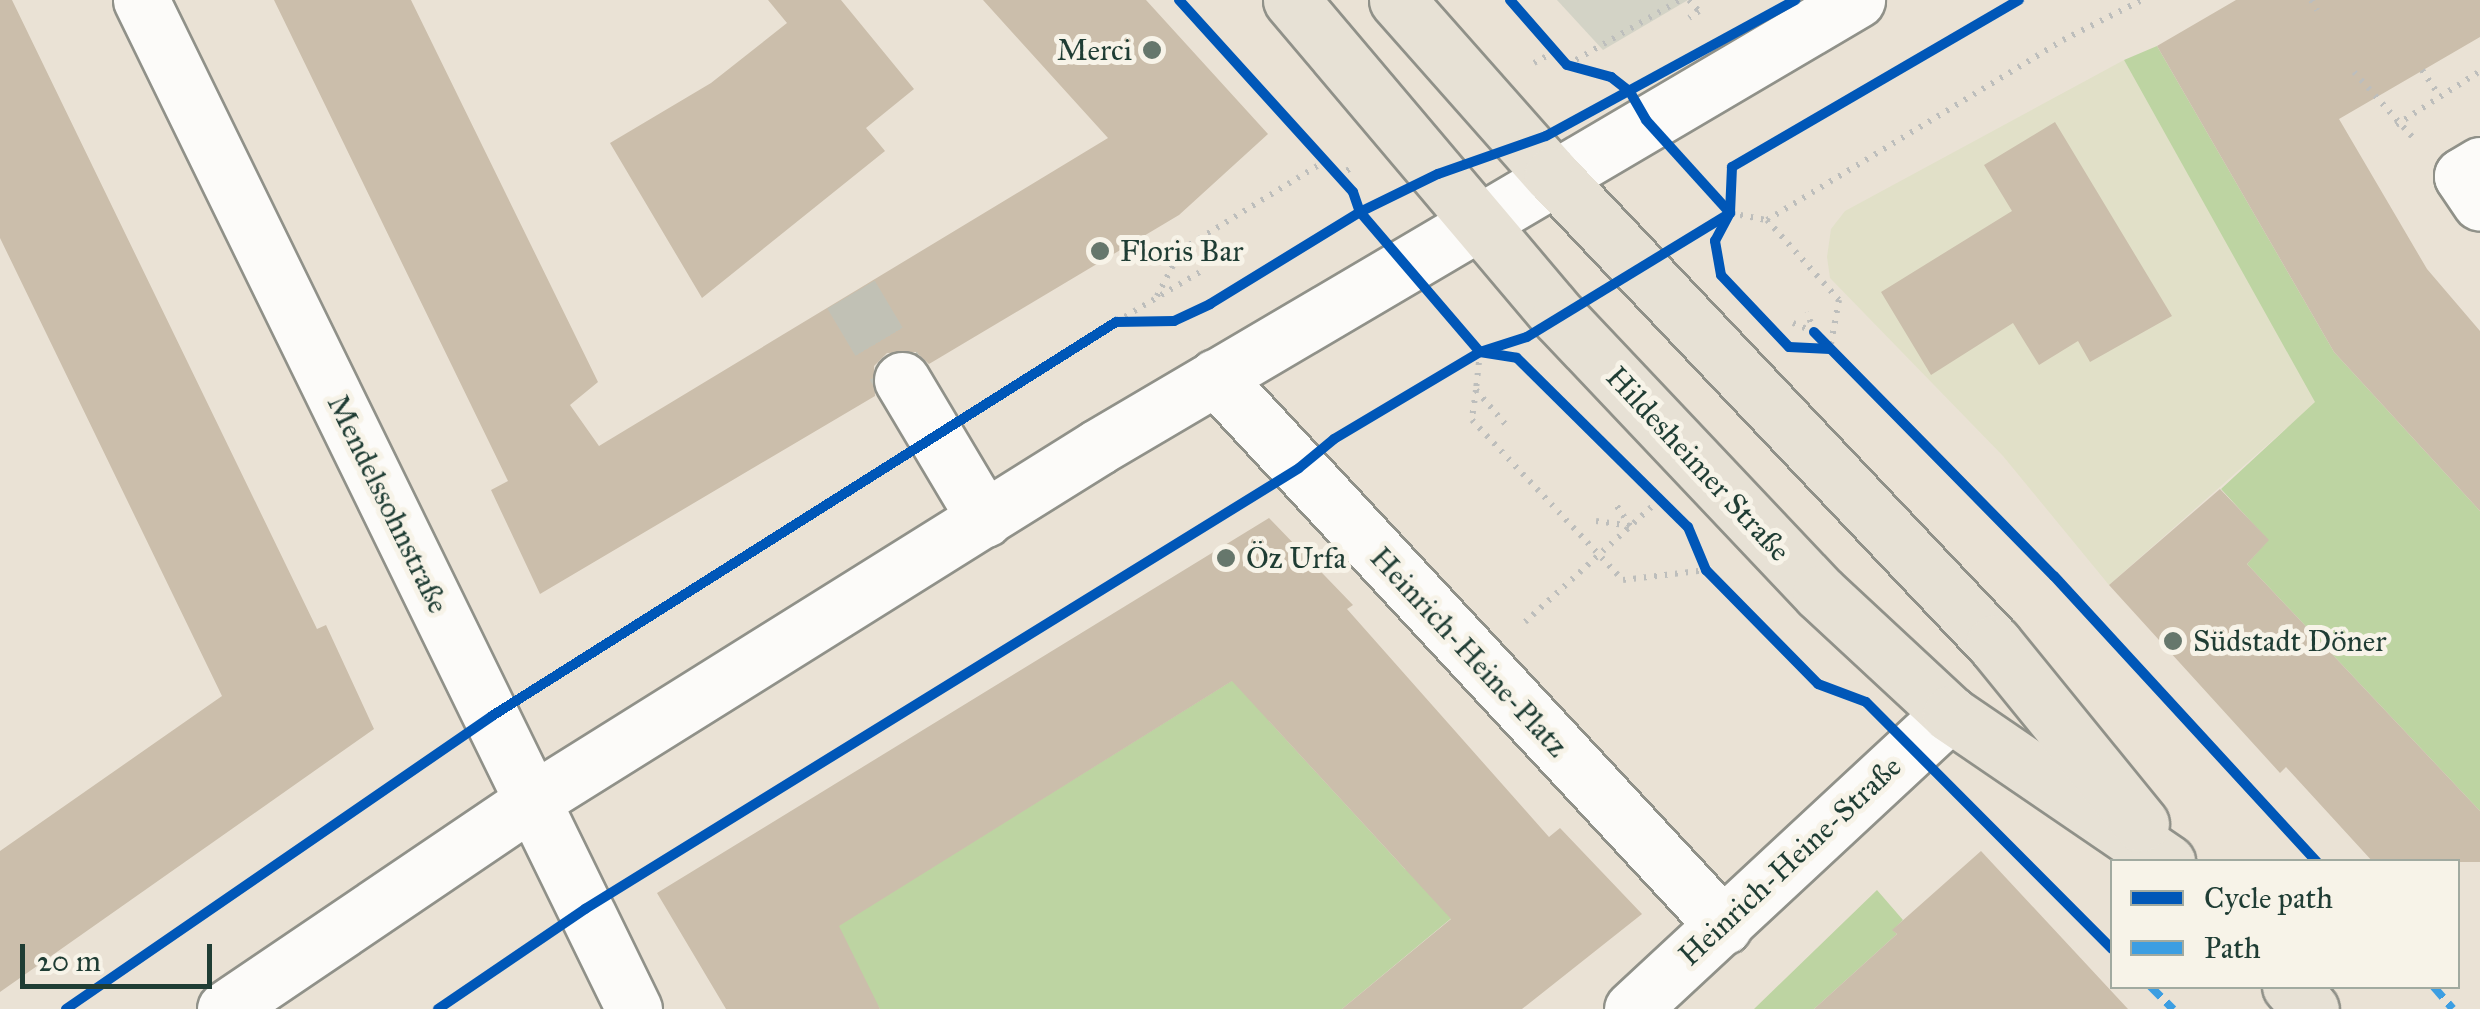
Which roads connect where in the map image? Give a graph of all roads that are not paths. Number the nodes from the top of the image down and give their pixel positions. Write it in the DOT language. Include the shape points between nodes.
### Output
graph roads {
  1 [pos="141,0"];
  2 [pos="1291,0"];
  3 [pos="1397,0"];
  4 [pos="1856,0"];
  5 [pos="1552,176"];
  6 [pos="1476,220"];
  7 [pos="1214,377"];
  8 [pos="902,380"];
  9 [pos="985,518"];
  10 [pos="1950,714"];
  11 [pos="532,801"];
  12 [pos="2165,859"];
  13 [pos="2167,859"];
  14 [pos="1724,926"];
  15 [pos="2293,989"];
  16 [pos="226,1009"];
  17 [pos="634,1009"];
  18 [pos="1632,1009"];
  19 [pos="2311,1009"];
  1 -- 11 [label="street, Mendelssohnstraße"];
  2 -- 6 [label="main road, Hildesheimer Straße"];
  3 -- 5 [label="main road, Hildesheimer Straße"];
  4 -- 5 [label="street"];
  5 -- 6 [label="street"];
  5 -- 13 [label="main road, Hildesheimer Straße" via="1994,643"];
  6 -- 7 [label="street"];
  6 -- 10 [label="main road, Hildesheimer Straße" via="1820,593"];
  7 -- 9 [label="street"];
  7 -- 14 [label="street, Heinrich-Heine-Platz"];
  8 -- 9 [label="street"];
  9 -- 11 [label="street"];
  10 -- 12 [label="main road, Hildesheimer Straße"];
  10 -- 14 [label="street, Heinrich-Heine-Straße"];
  11 -- 16 [label="street"];
  11 -- 17 [label="street, Mendelssohnstraße"];
  14 -- 18 [label="street, Heinrich-Heine-Straße"];
  15 -- 19 [label="main road"];
}
